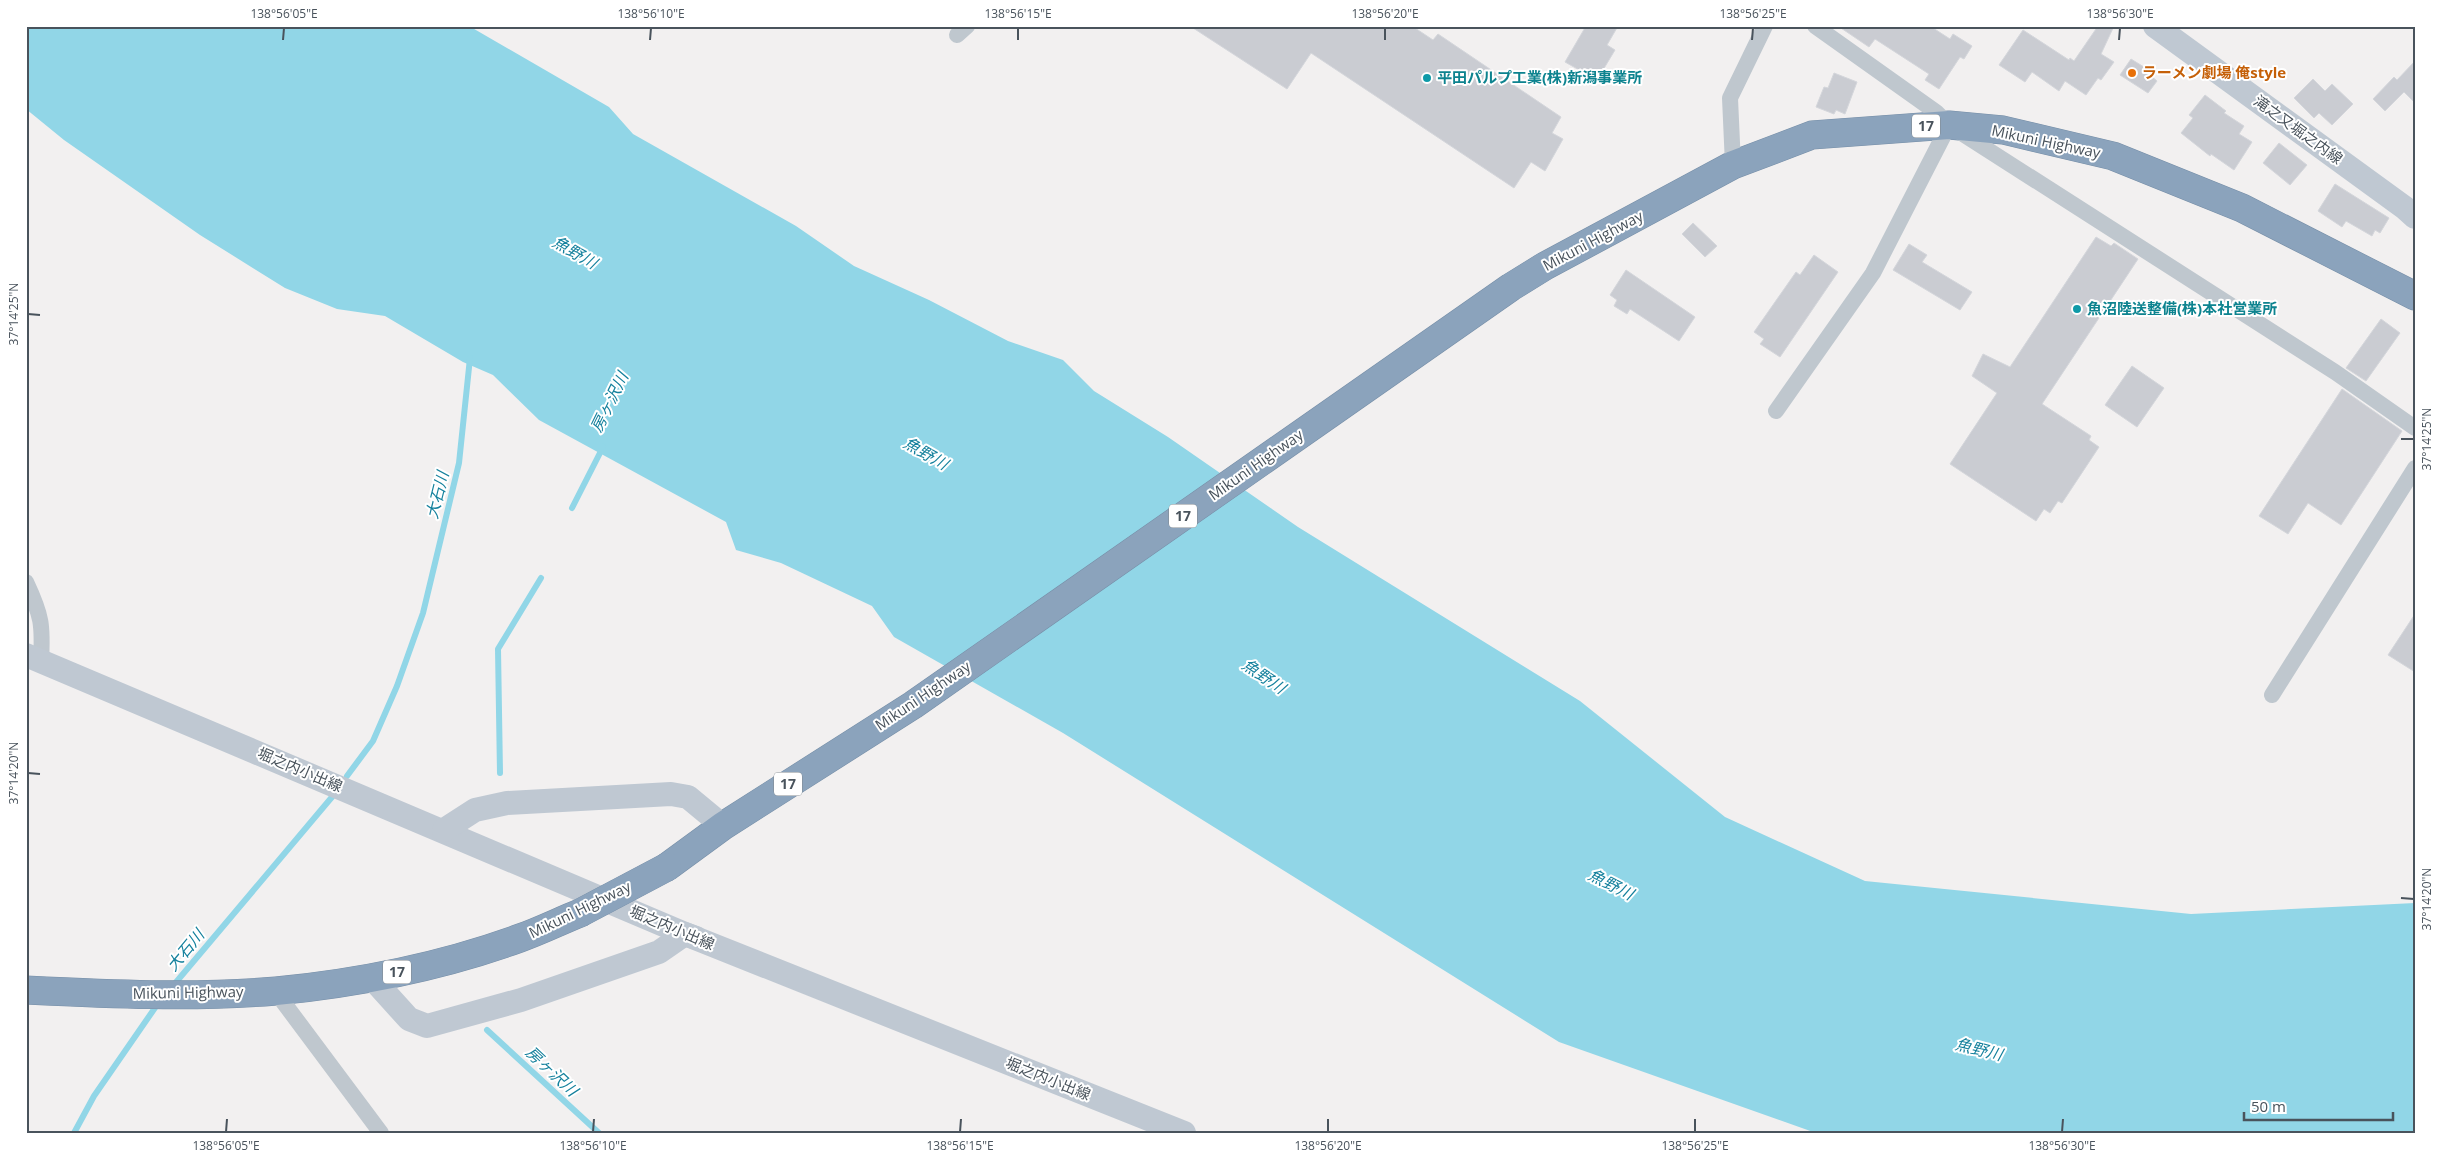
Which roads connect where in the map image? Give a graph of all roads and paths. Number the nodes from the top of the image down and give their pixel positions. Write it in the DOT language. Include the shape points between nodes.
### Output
graph roads {
  1 [pos="1765,26"];
  2 [pos="1815,26"];
  3 [pos="2155,26"];
  4 [pos="1949,125"];
  5 [pos="1733,165"];
  6 [pos="2415,217"];
  7 [pos="2415,296"];
  8 [pos="1776,411"];
  9 [pos="2415,428"];
  10 [pos="2415,468"];
  11 [pos="26,582"];
  12 [pos="34,659"];
  13 [pos="2272,695"];
  14 [pos="723,826"];
  15 [pos="444,830"];
  16 [pos="685,934"];
  17 [pos="371,977"];
  18 [pos="26,990"];
  19 [pos="275,991"];
  20 [pos="381,1133"];
  21 [pos="1184,1133"];
  1 -- 5 [label="street" via="1730,98"];
  2 -- 4 [label="street" via="1936,112"];
  3 -- 6 [label="main road, 滝之又堀之内線"];
  4 -- 5 [label="highway, Mikuni Highway / 17" via="1812,135"];
  4 -- 7 [label="highway, Mikuni Highway / 17" via="2003,130 2113,156 2242,208"];
  4 -- 8 [label="street" via="1873,273"];
  4 -- 9 [label="street" via="2335,372"];
  5 -- 14 [label="highway, Mikuni Highway / 17" via="1545,266 913,705"];
  10 -- 13 [label="street"];
  11 -- 12 [label="street" via="40,612 42,631"];
  12 -- 15 [label="main road, 堀之内小出線"];
  14 -- 15 [label="main road" via="688,797 671,794 507,803 475,810"];
  14 -- 17 [label="highway, Mikuni Highway / 17, bridge" via="667,867 580,913 501,944 445,961"];
  15 -- 16 [label="main road, 堀之内小出線"];
  16 -- 17 [label="main road" via="659,952 521,1000 427,1026 409,1019"];
  16 -- 21 [label="main road, 堀之内小出線"];
  17 -- 19 [label="highway, Mikuni Highway / 17"];
  18 -- 19 [label="highway, Mikuni Highway / 17" via="132,994"];
  19 -- 20 [label="street"];
}
